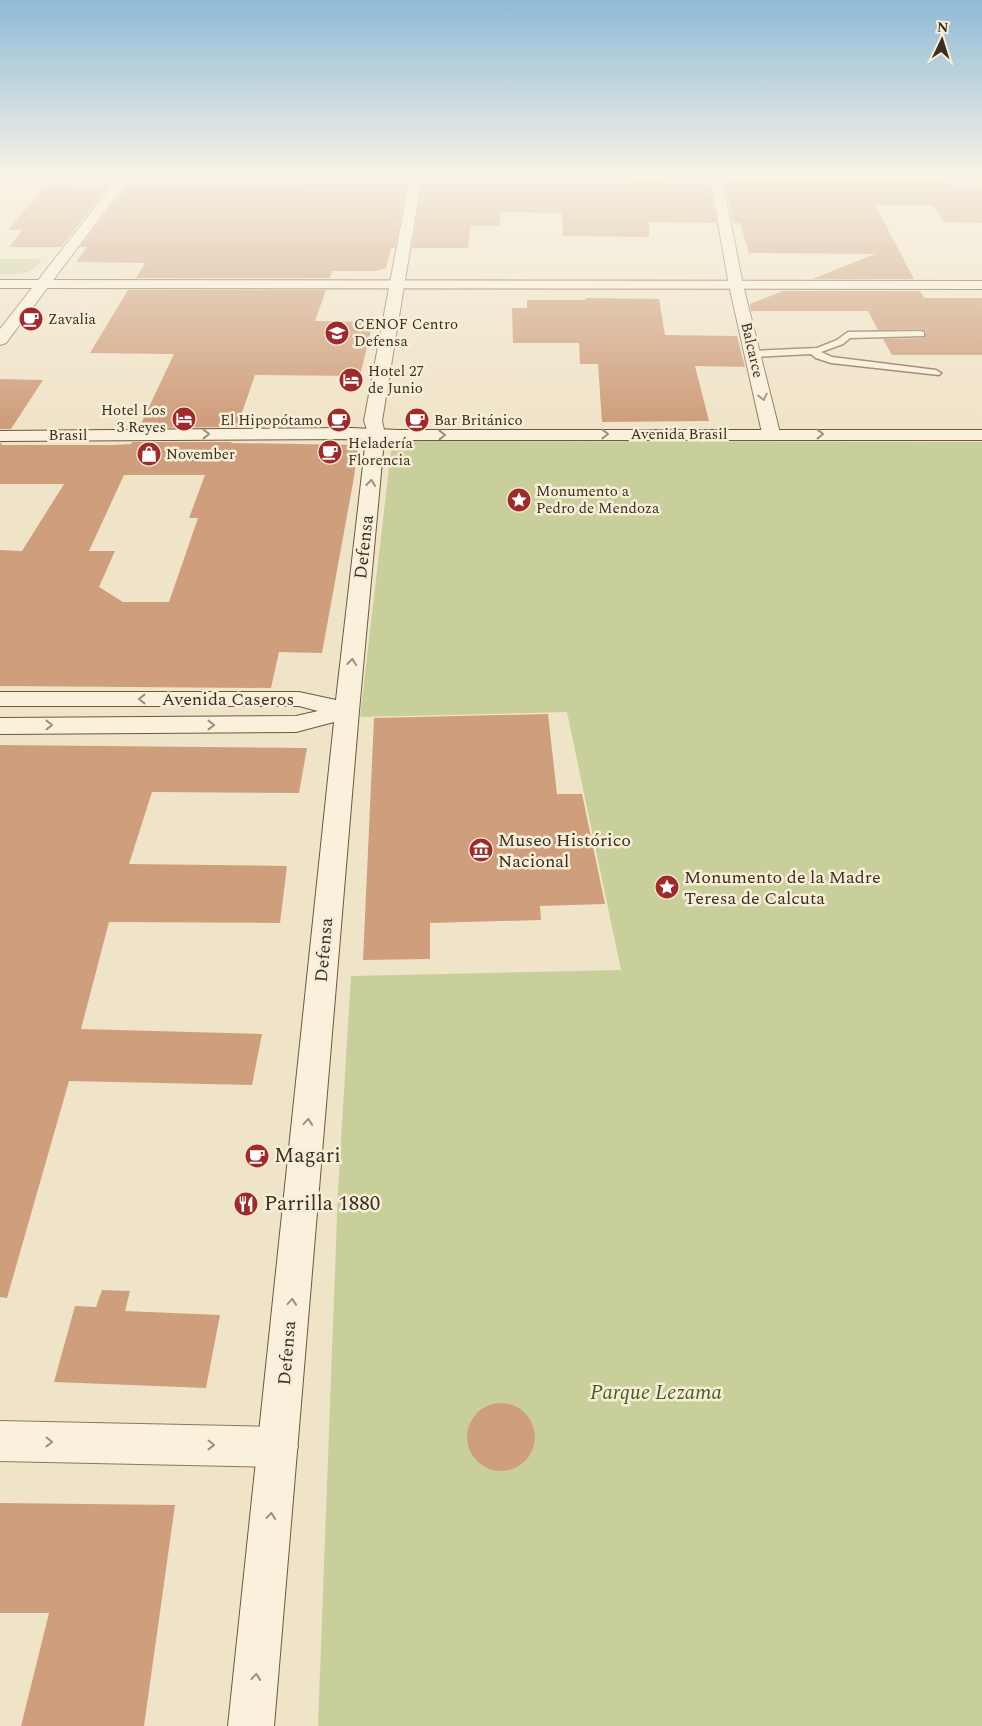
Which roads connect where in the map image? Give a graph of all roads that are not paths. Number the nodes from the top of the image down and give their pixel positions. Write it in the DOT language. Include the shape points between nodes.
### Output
graph roads {
  1 [pos="62,259"];
  2 [pos="402,259"];
  3 [pos="731,259"];
  4 [pos="0,284"];
  5 [pos="42,284"];
  6 [pos="397,284"];
  7 [pos="736,285"];
  8 [pos="982,285"];
  9 [pos="921,334"];
  10 [pos="0,340"];
  11 [pos="813,351"];
  12 [pos="753,354"];
  13 [pos="936,373"];
  14 [pos="771,433"];
  15 [pos="376,434"];
  16 [pos="982,435"];
  17 [pos="0,436"];
  18 [pos="0,699"];
  19 [pos="347,710"];
  20 [pos="0,726"];
  21 [pos="0,1441"];
  22 [pos="278,1447"];
  23 [pos="251,1726"];
  1 -- 5 [label="street"];
  2 -- 6 [label="street, Defensa"];
  3 -- 7 [label="street, Balcarce"];
  4 -- 5 [label="street"];
  5 -- 6 [label="street"];
  5 -- 10 [label="street"];
  6 -- 7 [label="street"];
  6 -- 15 [label="street, Defensa" via="373,421"];
  7 -- 8 [label="street"];
  7 -- 12 [label="street, Balcarce"];
  9 -- 11 [label="lane" via="848,335 832,347"];
  11 -- 12 [label="lane"];
  11 -- 13 [label="lane" via="831,360"];
  12 -- 14 [label="street, Balcarce, one-way"];
  15 -- 14 [label="street, Avenida Brasil, one-way"];
  14 -- 16 [label="street, Avenida Brasil, one-way"];
  17 -- 15 [label="street, Brasil, one-way"];
  19 -- 15 [label="street, Defensa, one-way"];
  19 -- 18 [label="street, Avenida Caseros, one-way" via="299,699"];
  20 -- 19 [label="street, Avenida Caseros, one-way" via="296,724"];
  22 -- 19 [label="street, Defensa, one-way"];
  21 -- 22 [label="street, one-way"];
  23 -- 22 [label="street, Defensa, one-way"];
}
